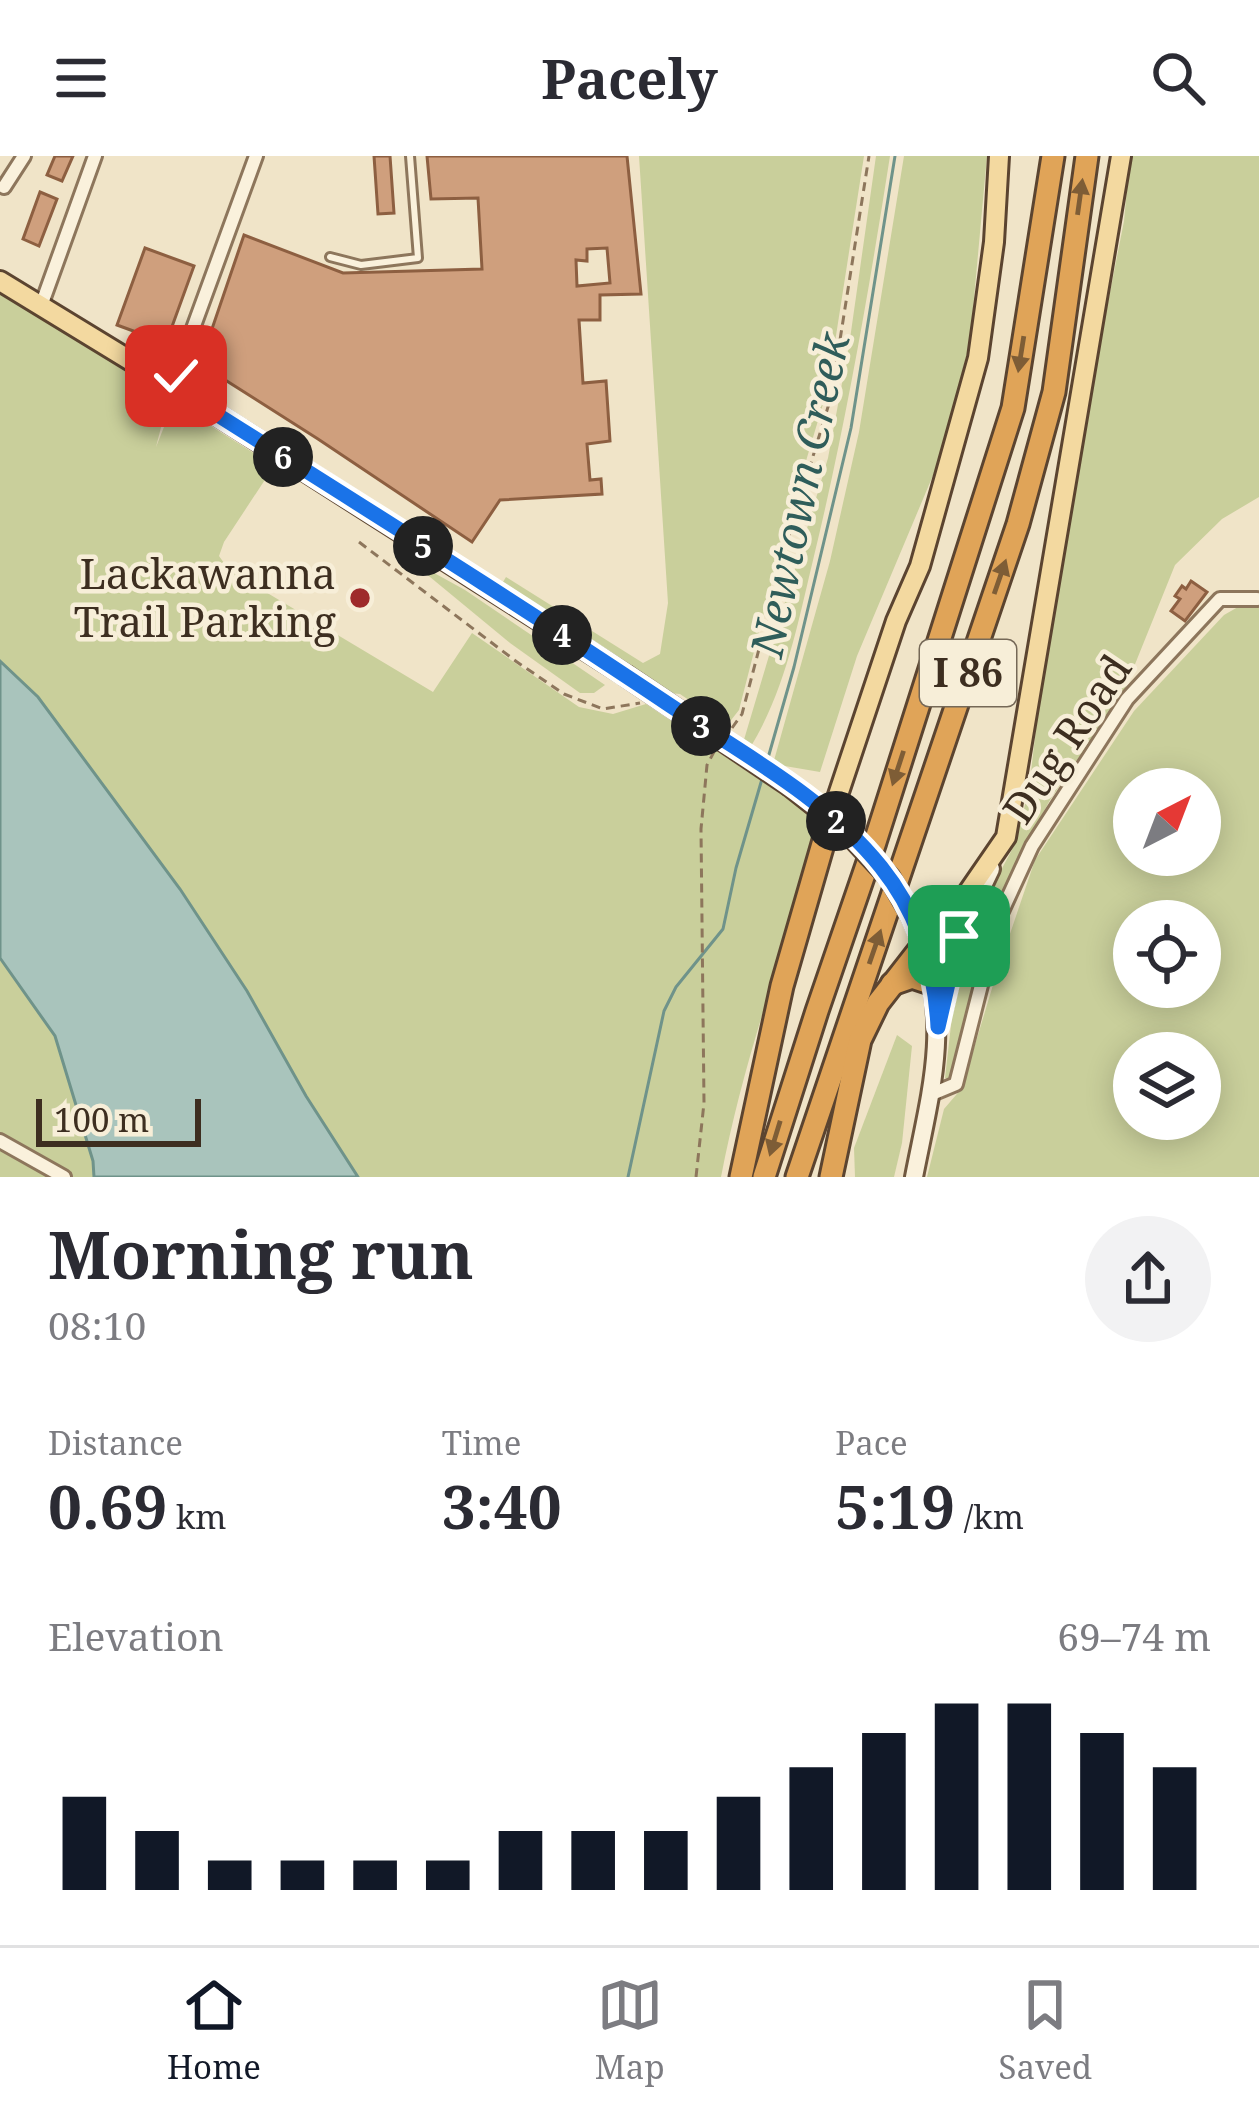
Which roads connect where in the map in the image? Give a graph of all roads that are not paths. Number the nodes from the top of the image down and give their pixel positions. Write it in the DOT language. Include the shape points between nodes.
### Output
graph roads {
  1 [pos="24,156"];
  2 [pos="95,156"];
  3 [pos="256,156"];
  4 [pos="410,156"];
  5 [pos="999,156"];
  6 [pos="1053,156"];
  7 [pos="1087,156"];
  8 [pos="1121,156"];
  9 [pos="4,187"];
  10 [pos="330,257"];
  11 [pos="0,281"];
  12 [pos="41,306"];
  13 [pos="172,386"];
  14 [pos="1257,599"];
  15 [pos="845,773"];
  16 [pos="796,790"];
  17 [pos="831,817"];
  18 [pos="1006,838"];
  19 [pos="924,944"];
  20 [pos="891,984"];
  21 [pos="933,984"];
  22 [pos="938,1027"];
  23 [pos="932,1094"];
  24 [pos="0,1141"];
  25 [pos="64,1177"];
  26 [pos="741,1177"];
  27 [pos="764,1177"];
  28 [pos="797,1177"];
  29 [pos="831,1177"];
  30 [pos="914,1177"];
  1 -- 9 [label="street"];
  2 -- 12 [label="street"];
  3 -- 13 [label="street"];
  4 -- 10 [label="lane" via="418,258 361,265"];
  5 -- 15 [label="main road" via="978,358 920,566"];
  6 -- 27 [label="highway, I 86, one-way" via="1013,408"];
  28 -- 7 [label="highway, I 86, one-way" via="1018,524 1054,392"];
  8 -- 18 [label="main road"];
  11 -- 12 [label="main road"];
  12 -- 13 [label="main road"];
  13 -- 16 [label="main road, bridge"];
  14 -- 23 [label="street, Dug Road" via="1220,599 1127,699 1032,846 997,922 956,1084"];
  15 -- 16 [label="main road" via="821,792"];
  15 -- 17 [label="main road"];
  16 -- 17 [label="main road"];
  17 -- 19 [label="main road, bridge" via="901,894"];
  17 -- 26 [label="highway" via="782,986"];
  18 -- 19 [label="main road"];
  18 -- 22 [label="street" via="959,936"];
  19 -- 20 [label="highway"];
  19 -- 21 [label="street"];
  20 -- 21 [label="highway" via="913,977"];
  20 -- 29 [label="highway" via="860,1040"];
  21 -- 22 [label="street"];
  22 -- 23 [label="street"];
  23 -- 30 [label="street"];
  24 -- 25 [label="street"];
}
